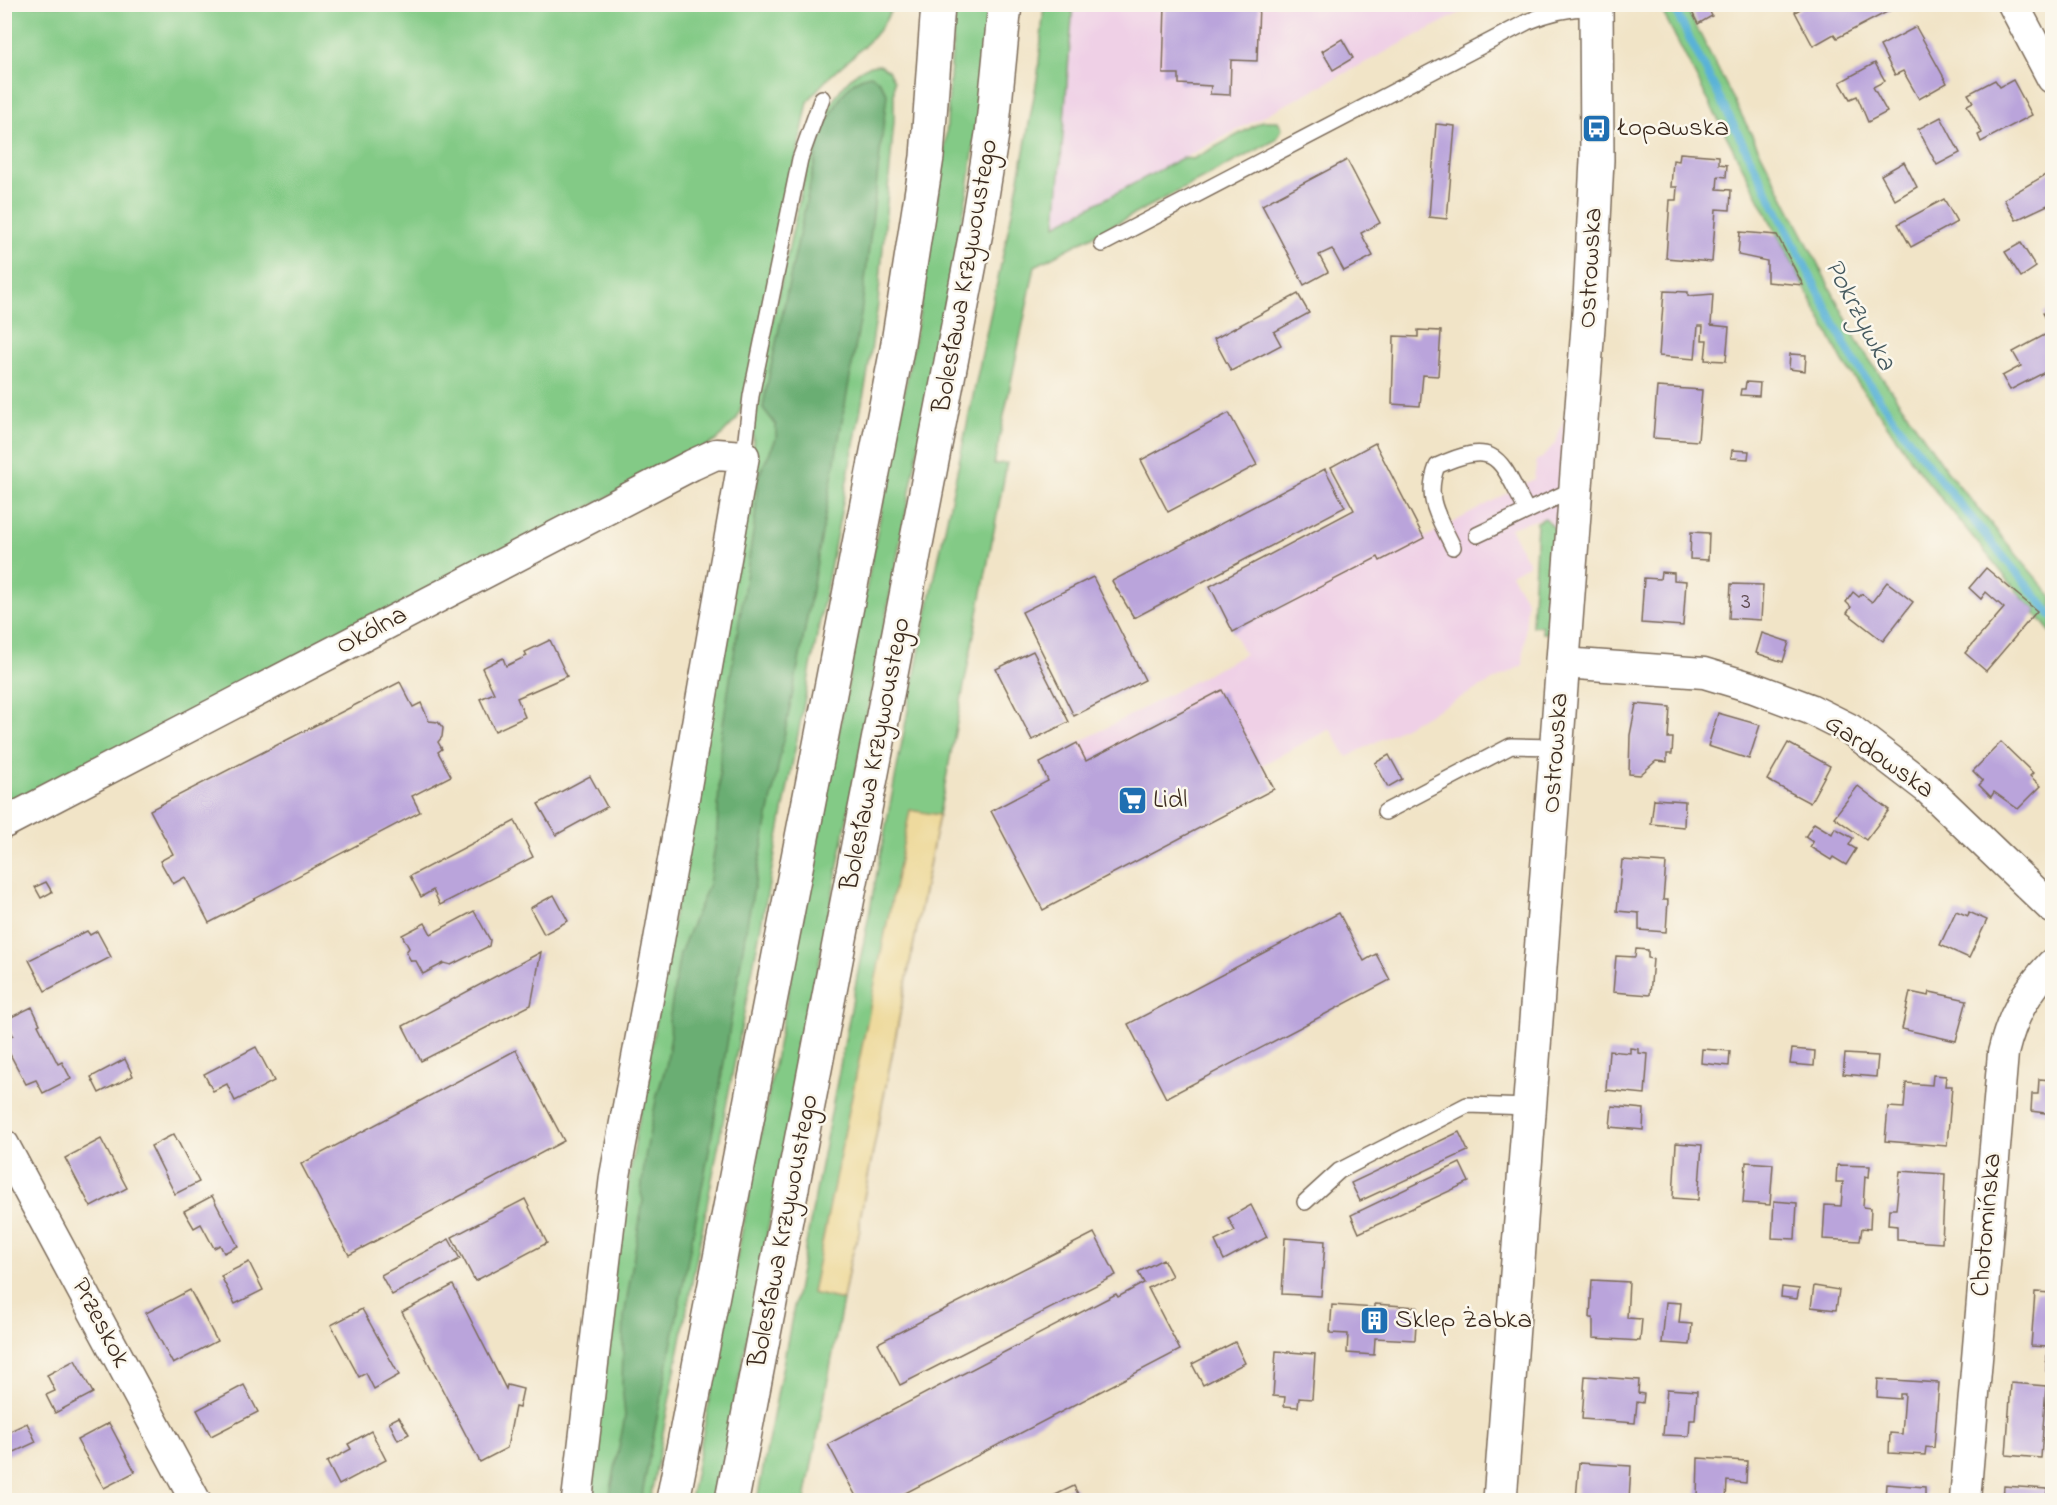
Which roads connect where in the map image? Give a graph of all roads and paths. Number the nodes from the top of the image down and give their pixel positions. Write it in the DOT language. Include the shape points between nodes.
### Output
graph roads {
  1 [pos="938,4"];
  2 [pos="1005,4"];
  3 [pos="2013,4"];
  4 [pos="1596,6"];
  5 [pos="2052,78"];
  6 [pos="822,98"];
  7 [pos="1102,244"];
  8 [pos="744,456"];
  9 [pos="1576,488"];
  10 [pos="1527,511"];
  11 [pos="1477,534"];
  12 [pos="1453,547"];
  13 [pos="1563,663"];
  14 [pos="1557,747"];
  15 [pos="1385,812"];
  16 [pos="4,823"];
  17 [pos="2052,908"];
  18 [pos="2052,964"];
  19 [pos="1530,1107"];
  20 [pos="4,1144"];
  21 [pos="1305,1202"];
  22 [pos="195,1500"];
  23 [pos="577,1500"];
  24 [pos="673,1500"];
  25 [pos="732,1500"];
  26 [pos="1500,1500"];
  27 [pos="1965,1500"];
  1 -- 24 [label="main road, Bolesława Krzywoustego" via="927,157 897,349"];
  2 -- 25 [label="main road, Bolesława Krzywoustego" via="977,227"];
  3 -- 5 [label="street"];
  4 -- 7 [label="lane" via="1556,12 1527,22"];
  4 -- 9 [label="main road, Ostrowska" via="1594,230"];
  6 -- 8 [label="lane" via="798,168 751,396"];
  8 -- 16 [label="street, Okólna" via="716,454 692,465"];
  8 -- 23 [label="street" via="615,1176"];
  9 -- 10 [label="lane"];
  9 -- 13 [label="main road, Ostrowska"];
  10 -- 11 [label="lane"];
  10 -- 12 [label="lane" via="1501,463 1487,454 1466,453 1437,466 1431,482 1431,499"];
  13 -- 14 [label="main road, Ostrowska"];
  13 -- 17 [label="street, Gardowska" via="1704,674 1810,709 1850,729 1928,789"];
  14 -- 15 [label="lane" via="1511,746"];
  14 -- 19 [label="main road, Ostrowska"];
  18 -- 27 [label="street, Chotomińska" via="2032,985 2016,1011 2003,1053"];
  19 -- 21 [label="lane" via="1467,1105 1339,1171"];
  19 -- 26 [label="main road, Ostrowska"];
  20 -- 22 [label="street, Przeskok"];
}
